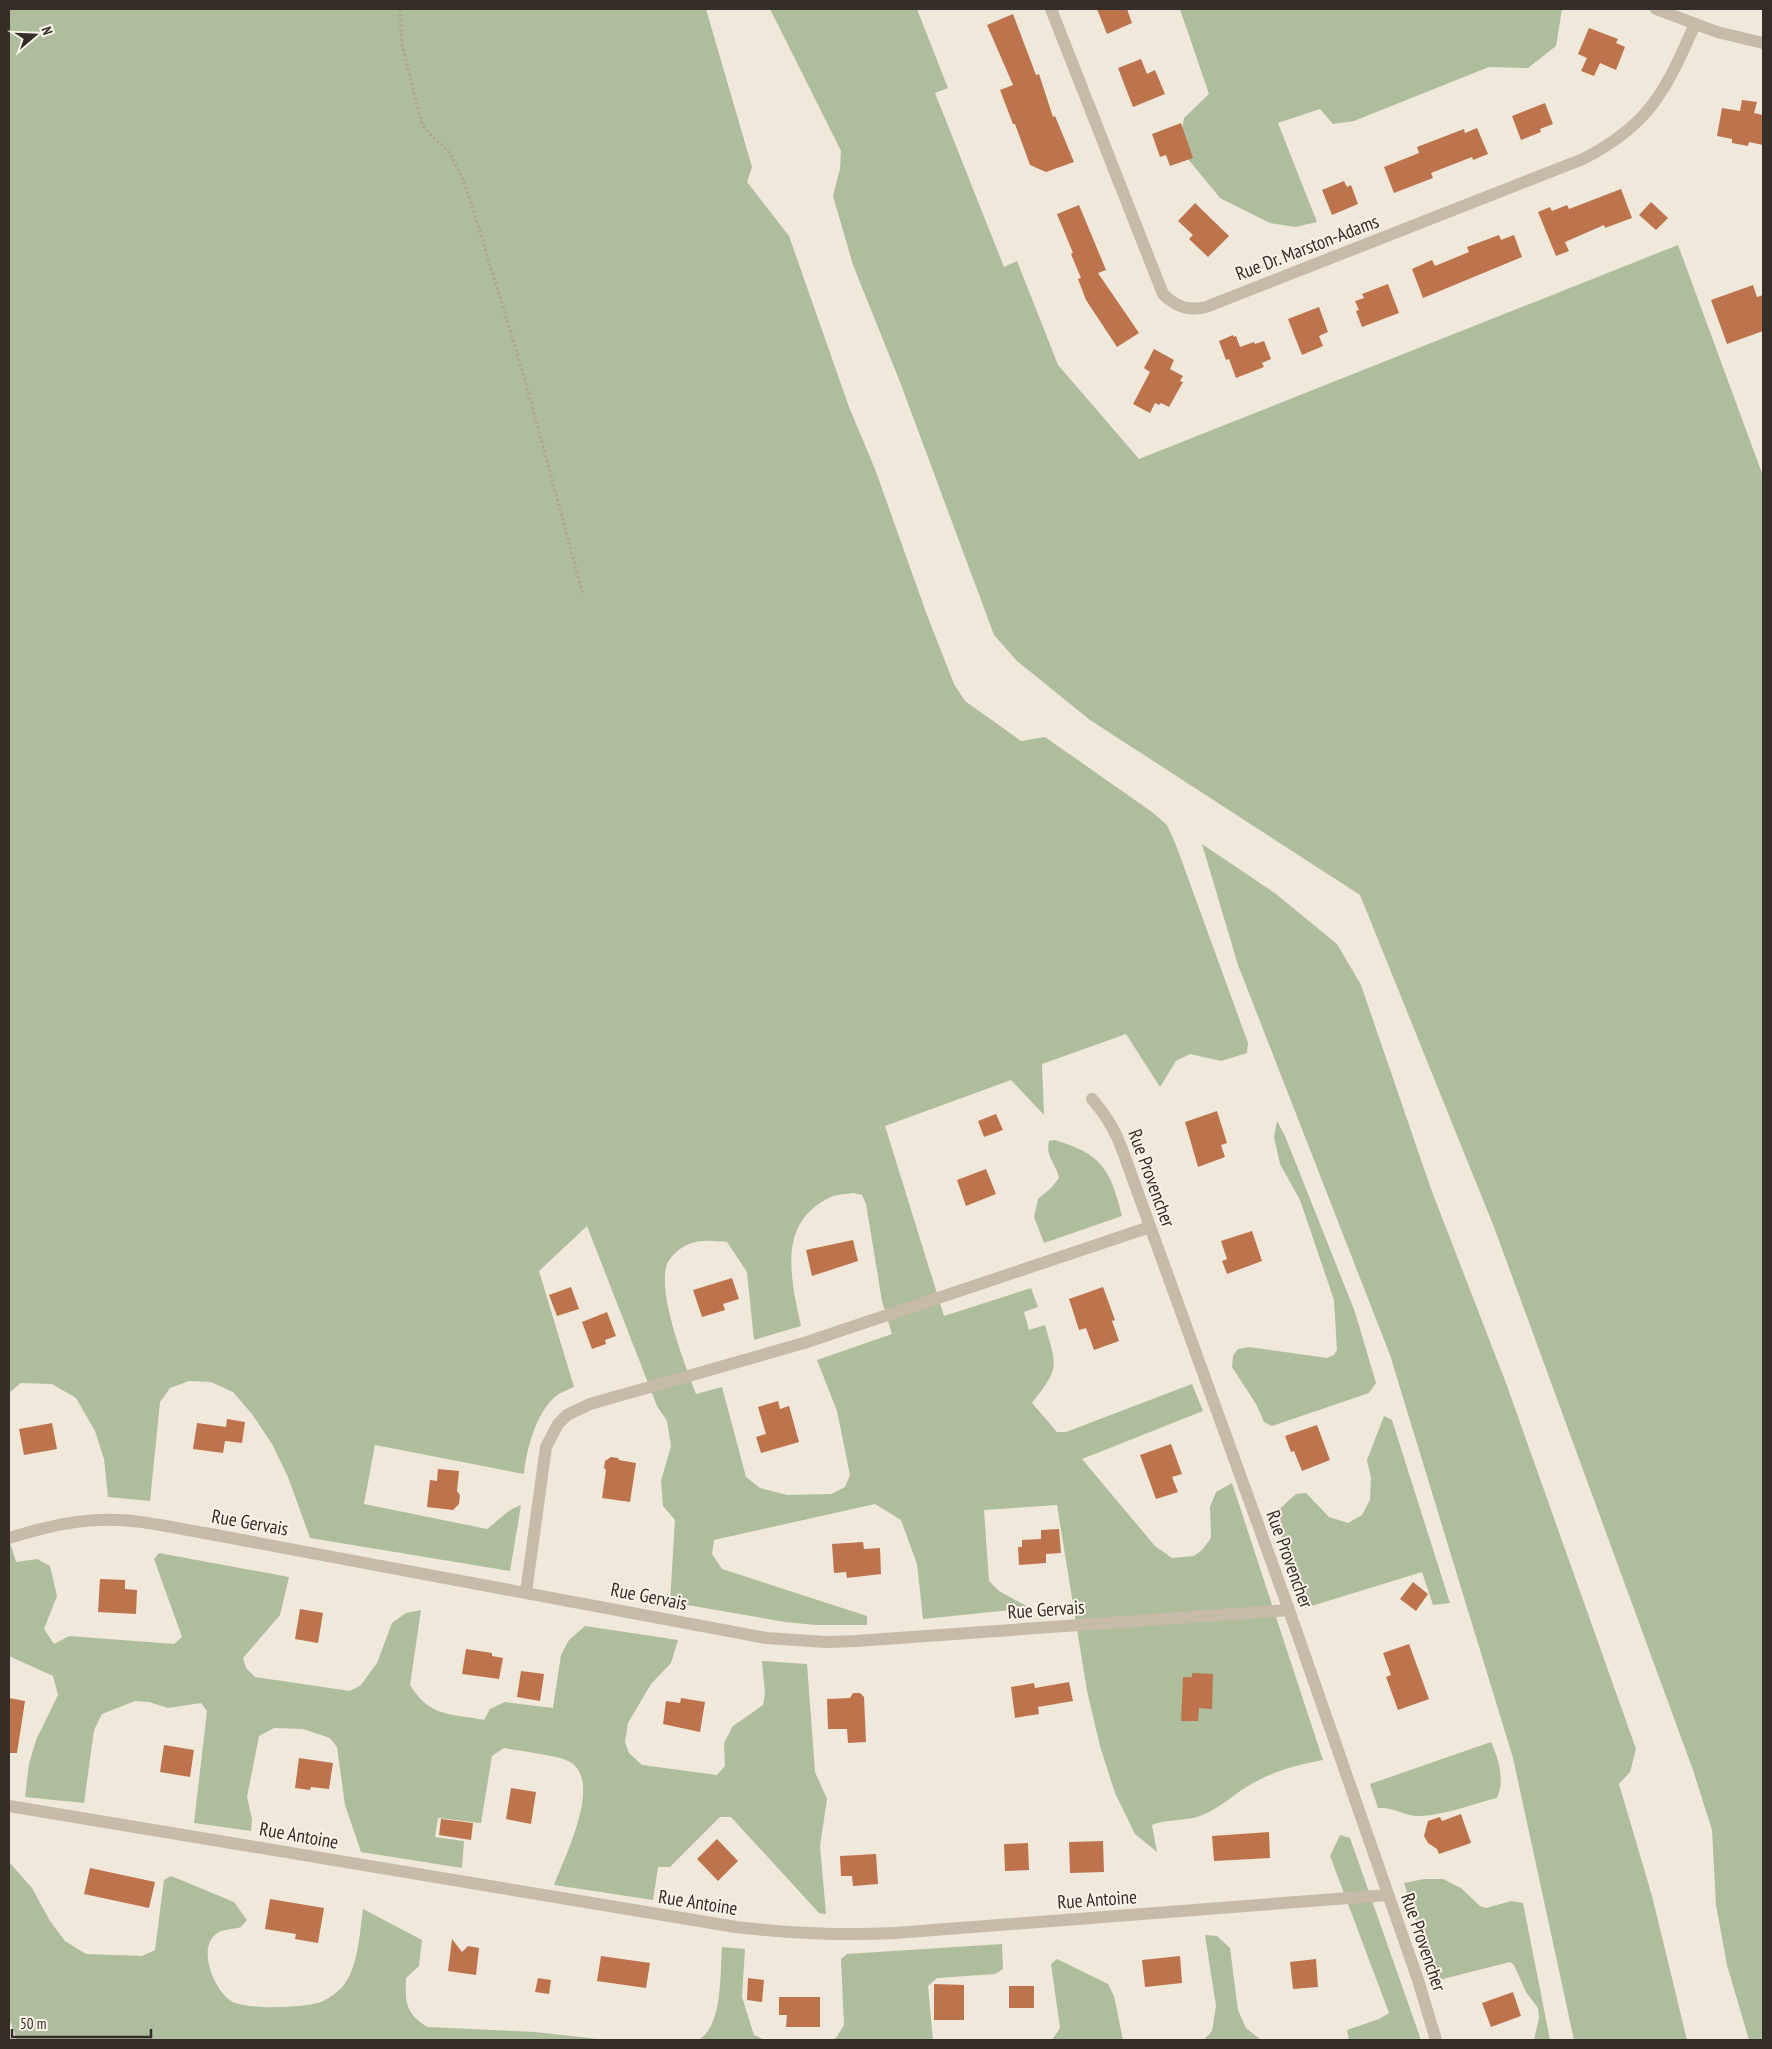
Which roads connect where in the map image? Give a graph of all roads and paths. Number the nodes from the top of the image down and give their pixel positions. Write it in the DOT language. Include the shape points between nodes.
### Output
graph roads {
  1 [pos="400,9"];
  2 [pos="1051,9"];
  3 [pos="1656,9"];
  4 [pos="1695,24"];
  5 [pos="1763,43"];
  6 [pos="583,594"];
  7 [pos="1092,1099"];
  8 [pos="1150,1227"];
  9 [pos="9,1538"];
  10 [pos="526,1592"];
  11 [pos="1289,1610"];
  12 [pos="9,1806"];
  13 [pos="1388,1895"];
  14 [pos="1436,2040"];
  1 -- 6 [label="path" via="402,45 421,121 425,131 447,149 455,161 466,191 509,322"];
  2 -- 4 [label="street, Rue Dr. Marston-Adams" via="1163,294 1182,308 1194,310 1604,149 1640,120 1655,102"];
  3 -- 4 [label="street"];
  4 -- 5 [label="street"];
  7 -- 8 [label="street, Rue Provencher" via="1115,1129"];
  8 -- 10 [label="street" via="866,1323 590,1404 567,1415 558,1424 546,1447"];
  8 -- 11 [label="street, Rue Provencher"];
  9 -- 10 [label="street, Rue Gervais" via="72,1522 100,1519 129,1521"];
  10 -- 11 [label="street, Rue Gervais" via="766,1638 826,1642"];
  11 -- 13 [label="street, Rue Provencher"];
  12 -- 13 [label="street, Rue Antoine" via="736,1927 801,1934 895,1933"];
  13 -- 14 [label="street, Rue Provencher"];
}
